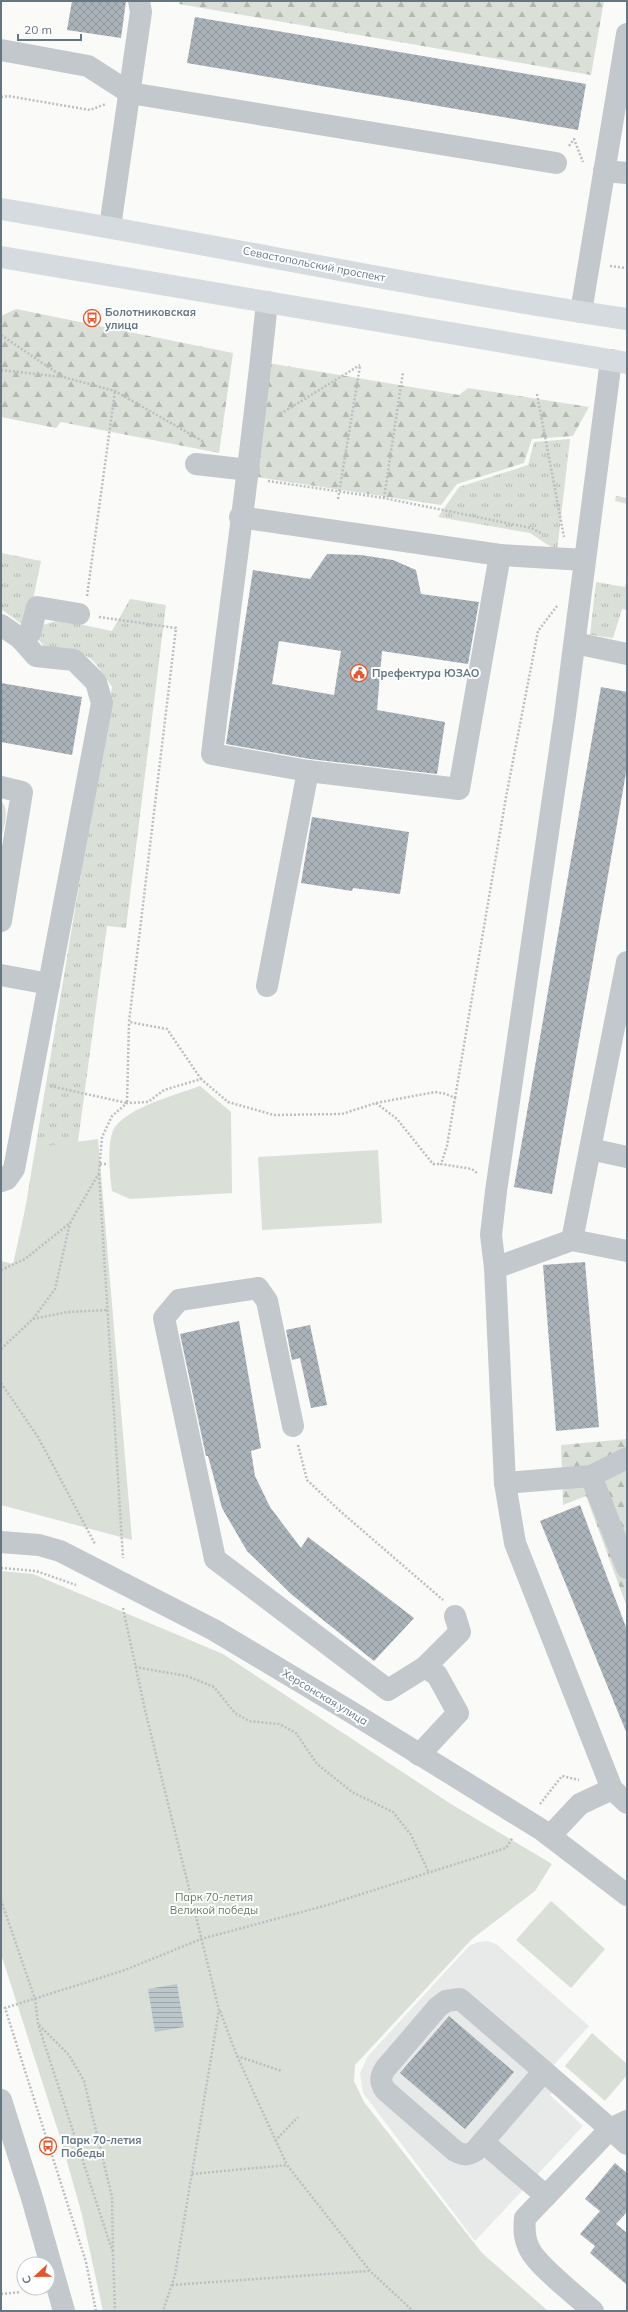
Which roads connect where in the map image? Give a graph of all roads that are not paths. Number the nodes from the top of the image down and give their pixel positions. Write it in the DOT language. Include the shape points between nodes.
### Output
graph roads {
  1 [pos="139,1"];
  2 [pos="627,34"];
  3 [pos="1,50"];
  4 [pos="130,93"];
  5 [pos="556,163"];
  6 [pos="604,171"];
  7 [pos="627,174"];
  8 [pos="1,209"];
  9 [pos="110,226"];
  10 [pos="1,257"];
  11 [pos="267,302"];
  12 [pos="581,312"];
  13 [pos="627,319"];
  14 [pos="619,362"];
  15 [pos="196,464"];
  16 [pos="249,474"];
  17 [pos="240,517"];
  18 [pos="500,555"];
  19 [pos="585,560"];
  20 [pos="86,610"];
  21 [pos="1,625"];
  22 [pos="20,638"];
  23 [pos="575,643"];
  24 [pos="627,654"];
  25 [pos="308,771"];
  26 [pos="1,787"];
  27 [pos="1,921"];
  28 [pos="627,962"];
  29 [pos="1,974"];
  30 [pos="49,984"];
  31 [pos="267,986"];
  32 [pos="590,1149"];
  33 [pos="627,1157"];
  34 [pos="1,1181"];
  35 [pos="572,1240"];
  36 [pos="627,1251"];
  37 [pos="495,1268"];
  38 [pos="293,1426"];
  39 [pos="627,1458"];
  40 [pos="591,1476"];
  41 [pos="505,1483"];
  42 [pos="1,1542"];
  43 [pos="627,1568"];
  44 [pos="455,1616"];
  45 [pos="425,1667"];
  46 [pos="419,1755"];
  47 [pos="620,1796"];
  48 [pos="550,1836"];
  49 [pos="627,1895"];
  50 [pos="544,2071"];
  51 [pos="1,2100"];
  52 [pos="619,2125"];
  53 [pos="483,2142"];
  54 [pos="627,2144"];
  55 [pos="546,2196"];
  56 [pos="64,2311"];
  57 [pos="593,2311"];
  1 -- 4 [label="street" via="141,12"];
  2 -- 6 [label="street"];
  3 -- 4 [label="street" via="88,66"];
  4 -- 5 [label="street"];
  4 -- 9 [label="street"];
  6 -- 7 [label="street"];
  6 -- 12 [label="street"];
  8 -- 9 [label="main road, Севастопольский проспект"];
  9 -- 12 [label="main road, Севастопольский проспект"];
  10 -- 11 [label="main road"];
  11 -- 14 [label="main road"];
  11 -- 16 [label="street"];
  12 -- 13 [label="main road, Севастопольский проспект"];
  14 -- 19 [label="street"];
  15 -- 16 [label="street"];
  16 -- 17 [label="street"];
  17 -- 18 [label="street"];
  17 -- 25 [label="street" via="212,754"];
  18 -- 19 [label="street"];
  18 -- 25 [label="street" via="459,789"];
  19 -- 23 [label="street"];
  20 -- 22 [label="street" via="37,607 30,633"];
  21 -- 22 [label="street"];
  22 -- 30 [label="street" via="36,656 74,660 96,682 102,703"];
  23 -- 24 [label="street"];
  23 -- 37 [label="street" via="496,1191 491,1235"];
  25 -- 31 [label="street"];
  26 -- 27 [label="street" via="22,792"];
  28 -- 32 [label="street"];
  29 -- 30 [label="street"];
  30 -- 34 [label="street" via="14,1169 7,1179"];
  32 -- 33 [label="street"];
  32 -- 35 [label="street"];
  35 -- 36 [label="street"];
  35 -- 37 [label="street"];
  37 -- 41 [label="street"];
  38 -- 45 [label="street" via="267,1301 258,1288 179,1300 164,1318 215,1559 388,1690"];
  39 -- 40 [label="street"];
  40 -- 41 [label="street"];
  40 -- 43 [label="street"];
  41 -- 47 [label="street" via="515,1543"];
  42 -- 46 [label="street, Херсонская улица" via="39,1545 60,1551 214,1630"];
  44 -- 45 [label="street" via="460,1632"];
  45 -- 46 [label="street" via="437,1675 458,1713"];
  46 -- 48 [label="street, Херсонская улица"];
  47 -- 48 [label="street" via="580,1804"];
  48 -- 49 [label="street, Херсонская улица"];
  50 -- 52 [label="street"];
  50 -- 53 [label="street"];
  50 -- 53 [label="street" via="460,1999 446,2001 438,2007 385,2069 381,2076 385,2090 455,2151 468,2155 475,2152"];
  51 -- 56 [label="street" via="35,2206"];
  52 -- 54 [label="street"];
  52 -- 55 [label="street"];
  53 -- 55 [label="street"];
  55 -- 57 [label="street" via="525,2218 524,2233 529,2250"];
}
